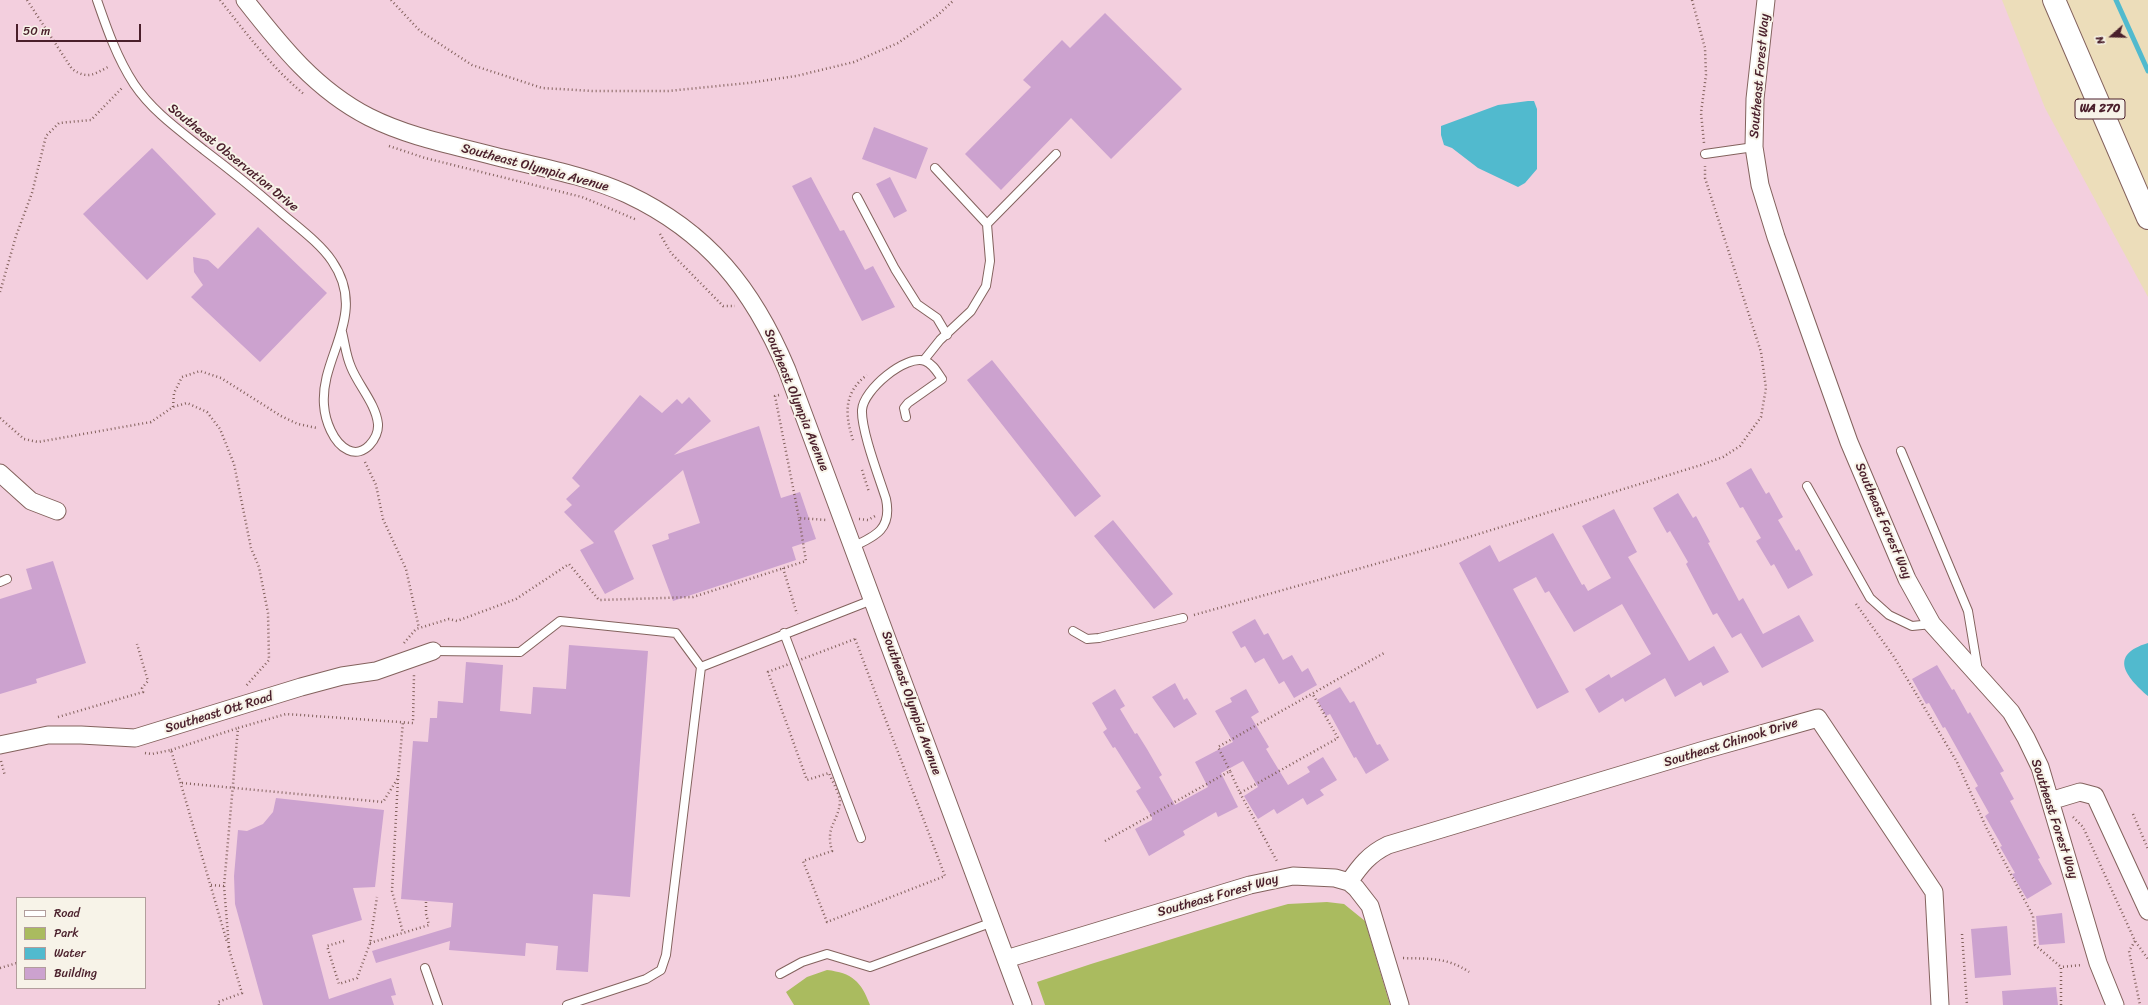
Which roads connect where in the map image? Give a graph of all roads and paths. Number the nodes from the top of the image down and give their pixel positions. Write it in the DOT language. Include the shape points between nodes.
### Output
graph roads {
  1 [pos="27,0"];
  2 [pos="97,0"];
  3 [pos="220,0"];
  4 [pos="245,0"];
  5 [pos="391,0"];
  6 [pos="954,0"];
  7 [pos="1692,0"];
  8 [pos="1766,0"];
  9 [pos="2054,0"];
  10 [pos="121,60"];
  11 [pos="132,79"];
  12 [pos="310,99"];
  13 [pos="388,145"];
  14 [pos="1754,147"];
  15 [pos="1056,154"];
  16 [pos="1705,154"];
  17 [pos="935,168"];
  18 [pos="857,197"];
  19 [pos="2148,218"];
  20 [pos="640,222"];
  21 [pos="987,224"];
  22 [pos="656,231"];
  23 [pos="0,292"];
  24 [pos="740,306"];
  25 [pos="342,332"];
  26 [pos="947,335"];
  27 [pos="924,360"];
  28 [pos="779,389"];
  29 [pos="781,394"];
  30 [pos="784,402"];
  31 [pos="173,407"];
  32 [pos="906,417"];
  33 [pos="0,418"];
  34 [pos="329,428"];
  35 [pos="358,451"];
  36 [pos="1901,451"];
  37 [pos="0,473"];
  38 [pos="1807,486"];
  39 [pos="58,511"];
  40 [pos="824,513"];
  41 [pos="799,518"];
  42 [pos="826,520"];
  43 [pos="832,521"];
  44 [pos="829,527"];
  45 [pos="852,547"];
  46 [pos="806,561"];
  47 [pos="783,568"];
  48 [pos="872,600"];
  49 [pos="1856,604"];
  50 [pos="797,614"];
  51 [pos="1183,618"];
  52 [pos="1932,624"];
  53 [pos="419,628"];
  54 [pos="1073,631"];
  55 [pos="784,633"];
  56 [pos="137,644"];
  57 [pos="434,651"];
  58 [pos="1384,653"];
  59 [pos="701,667"];
  60 [pos="1978,676"];
  61 [pos="1312,693"];
  62 [pos="232,709"];
  63 [pos="51,720"];
  64 [pos="238,728"];
  65 [pos="3,750"];
  66 [pos="171,750"];
  67 [pos="140,753"];
  68 [pos="1230,771"];
  69 [pos="5,776"];
  70 [pos="398,778"];
  71 [pos="182,784"];
  72 [pos="232,788"];
  73 [pos="1240,793"];
  74 [pos="2050,801"];
  75 [pos="2068,812"];
  76 [pos="2133,814"];
  77 [pos="861,838"];
  78 [pos="1105,841"];
  79 [pos="2148,849"];
  80 [pos="1293,876"];
  81 [pos="1349,882"];
  82 [pos="211,885"];
  83 [pos="224,886"];
  84 [pos="377,897"];
  85 [pos="426,901"];
  86 [pos="2148,911"];
  87 [pos="992,922"];
  88 [pos="403,932"];
  89 [pos="1962,934"];
  90 [pos="344,941"];
  91 [pos="2134,941"];
  92 [pos="370,943"];
  93 [pos="229,947"];
  94 [pos="1386,958"];
  95 [pos="1006,959"];
  96 [pos="2148,959"];
  97 [pos="16,963"];
  98 [pos="2098,963"];
  99 [pos="2061,967"];
  100 [pos="0,968"];
  101 [pos="425,968"];
  102 [pos="1469,972"];
  103 [pos="780,974"];
  104 [pos="219,1005"];
  105 [pos="438,1005"];
  106 [pos="567,1005"];
  107 [pos="1023,1005"];
  108 [pos="1400,1005"];
  109 [pos="1940,1005"];
  110 [pos="1967,1005"];
  111 [pos="2061,1005"];
  112 [pos="2115,1005"];
  113 [pos="2140,1005"];
  1 -- 10 [label="path" via="72,69 90,76"];
  2 -- 10 [label="lane, Southeast Observation Drive"];
  3 -- 12 [label="path" via="282,74"];
  4 -- 45 [label="street, Southeast Olympia Avenue" via="282,47 307,73 326,90 368,117 422,139 582,178 626,194 678,223 705,245 738,279 768,326 787,370"];
  5 -- 6 [label="path" via="420,31 472,64 542,88 668,91 796,76 854,62 898,43 938,15"];
  7 -- 16 [label="path" via="1706,48 1706,75 1701,113"];
  8 -- 14 [label="street, Southeast Forest Way" via="1755,99"];
  9 -- 19 [label="main road, WA 270"];
  10 -- 11 [label="lane, Southeast Observation Drive"];
  11 -- 23 [label="path" via="109,99 91,120 59,123 46,136 32,193"];
  11 -- 25 [label="lane, Southeast Observation Drive" via="153,107 170,123 253,188 332,260 344,286 346,306"];
  13 -- 20 [label="path" via="425,158 582,197"];
  14 -- 16 [label="lane"];
  14 -- 52 [label="street, Southeast Forest Way" via="1760,185 1769,217 1849,442 1894,552"];
  15 -- 21 [label="lane"];
  16 -- 51 [label="path" via="1705,178 1761,352 1766,388 1762,417 1740,446 1723,457 1678,472 1436,547"];
  17 -- 21 [label="lane"];
  18 -- 26 [label="lane" via="898,275 917,304 937,318"];
  21 -- 26 [label="lane" via="990,261 986,286 971,311"];
  22 -- 24 [label="path" via="662,234 671,253 723,306"];
  25 -- 34 [label="lane, Southeast Observation Drive" via="329,372 324,401"];
  25 -- 35 [label="lane, Southeast Observation Drive" via="349,363 368,398 378,426 373,442"];
  26 -- 27 [label="lane"];
  27 -- 32 [label="lane" via="931,364 942,379 908,403 904,408"];
  27 -- 45 [label="lane" via="906,362 878,383 865,398 862,409 863,424 886,499 887,515 883,528 869,539"];
  28 -- 29 [label="path"];
  29 -- 30 [label="path"];
  29 -- 41 [label="path" via="775,396"];
  31 -- 33 [label="path" via="151,422 38,442 24,439"];
  31 -- 34 [label="path" via="174,393 182,377 200,371 221,378 298,424 313,428"];
  31 -- 62 [label="path" via="187,403 207,412 220,429 234,464 251,548 259,567 268,613 269,660 235,697"];
  34 -- 35 [label="lane, Southeast Observation Drive" via="348,450"];
  35 -- 53 [label="path" via="376,485 383,519 406,569"];
  36 -- 60 [label="lane" via="1968,611"];
  37 -- 39 [label="street" via="30,501"];
  38 -- 52 [label="lane" via="1870,598 1889,615 1912,626"];
  40 -- 42 [label="path"];
  41 -- 42 [label="path"];
  41 -- 46 [label="path"];
  42 -- 43 [label="path"];
  42 -- 44 [label="path"];
  45 -- 48 [label="street, Southeast Olympia Avenue"];
  47 -- 50 [label="path"];
  48 -- 55 [label="lane"];
  48 -- 87 [label="street, Southeast Olympia Avenue"];
  49 -- 99 [label="path" via="1894,657 1957,762 1986,827 2033,916 2035,945"];
  51 -- 54 [label="lane" via="1099,638 1087,639"];
  52 -- 60 [label="street, Southeast Forest Way"];
  55 -- 59 [label="lane"];
  55 -- 77 [label="lane"];
  56 -- 63 [label="path" via="148,681 142,688 143,692"];
  57 -- 59 [label="lane" via="520,652 560,621 676,633"];
  57 -- 62 [label="street, Southeast Ott Road" via="376,671 342,676"];
  58 -- 61 [label="path"];
  59 -- 106 [label="lane" via="666,955 661,970 646,978"];
  60 -- 74 [label="street, Southeast Forest Way" via="2011,712 2026,738 2040,768"];
  61 -- 68 [label="path" via="1218,747"];
  61 -- 73 [label="path" via="1338,738"];
  62 -- 65 [label="street, Southeast Ott Road" via="136,738 81,734 48,735 18,740"];
  64 -- 66 [label="path"];
  64 -- 70 [label="path" via="286,714 403,722"];
  64 -- 72 [label="path"];
  65 -- 69 [label="path" via="0,759"];
  66 -- 67 [label="path" via="152,754"];
  66 -- 71 [label="path"];
  68 -- 73 [label="path"];
  68 -- 78 [label="path"];
  70 -- 72 [label="path" via="383,802"];
  70 -- 88 [label="path" via="392,891"];
  71 -- 72 [label="path"];
  71 -- 82 [label="path"];
  72 -- 83 [label="path"];
  73 -- 80 [label="path" via="1279,864 1288,862"];
  74 -- 86 [label="street" via="2080,792 2095,796"];
  74 -- 98 [label="street, Southeast Forest Way"];
  75 -- 91 [label="path" via="2083,827"];
  76 -- 79 [label="path"];
  80 -- 81 [label="street, Southeast Forest Way" via="1335,878"];
  80 -- 95 [label="street, Southeast Forest Way" via="1242,887"];
  81 -- 94 [label="street" via="1370,906"];
  81 -- 109 [label="street, Southeast Chinook Drive" via="1365,859 1373,852 1388,846 1818,718 1934,892"];
  82 -- 83 [label="path"];
  82 -- 93 [label="path"];
  83 -- 93 [label="path"];
  84 -- 92 [label="path"];
  85 -- 88 [label="path" via="429,926"];
  87 -- 95 [label="street, Southeast Olympia Avenue"];
  87 -- 103 [label="lane" via="870,967 827,954 802,962"];
  88 -- 92 [label="path"];
  89 -- 110 [label="path"];
  90 -- 92 [label="path" via="327,946 339,984 358,978"];
  91 -- 96 [label="path"];
  91 -- 113 [label="path" via="2129,951"];
  93 -- 104 [label="path" via="242,994 218,1002"];
  94 -- 102 [label="path" via="1439,960 1457,964"];
  94 -- 108 [label="street"];
  95 -- 107 [label="street, Southeast Olympia Avenue"];
  97 -- 100 [label="path"];
  98 -- 99 [label="path"];
  98 -- 112 [label="street, Southeast Forest Way"];
  99 -- 111 [label="path"];
  101 -- 105 [label="lane"];
}
